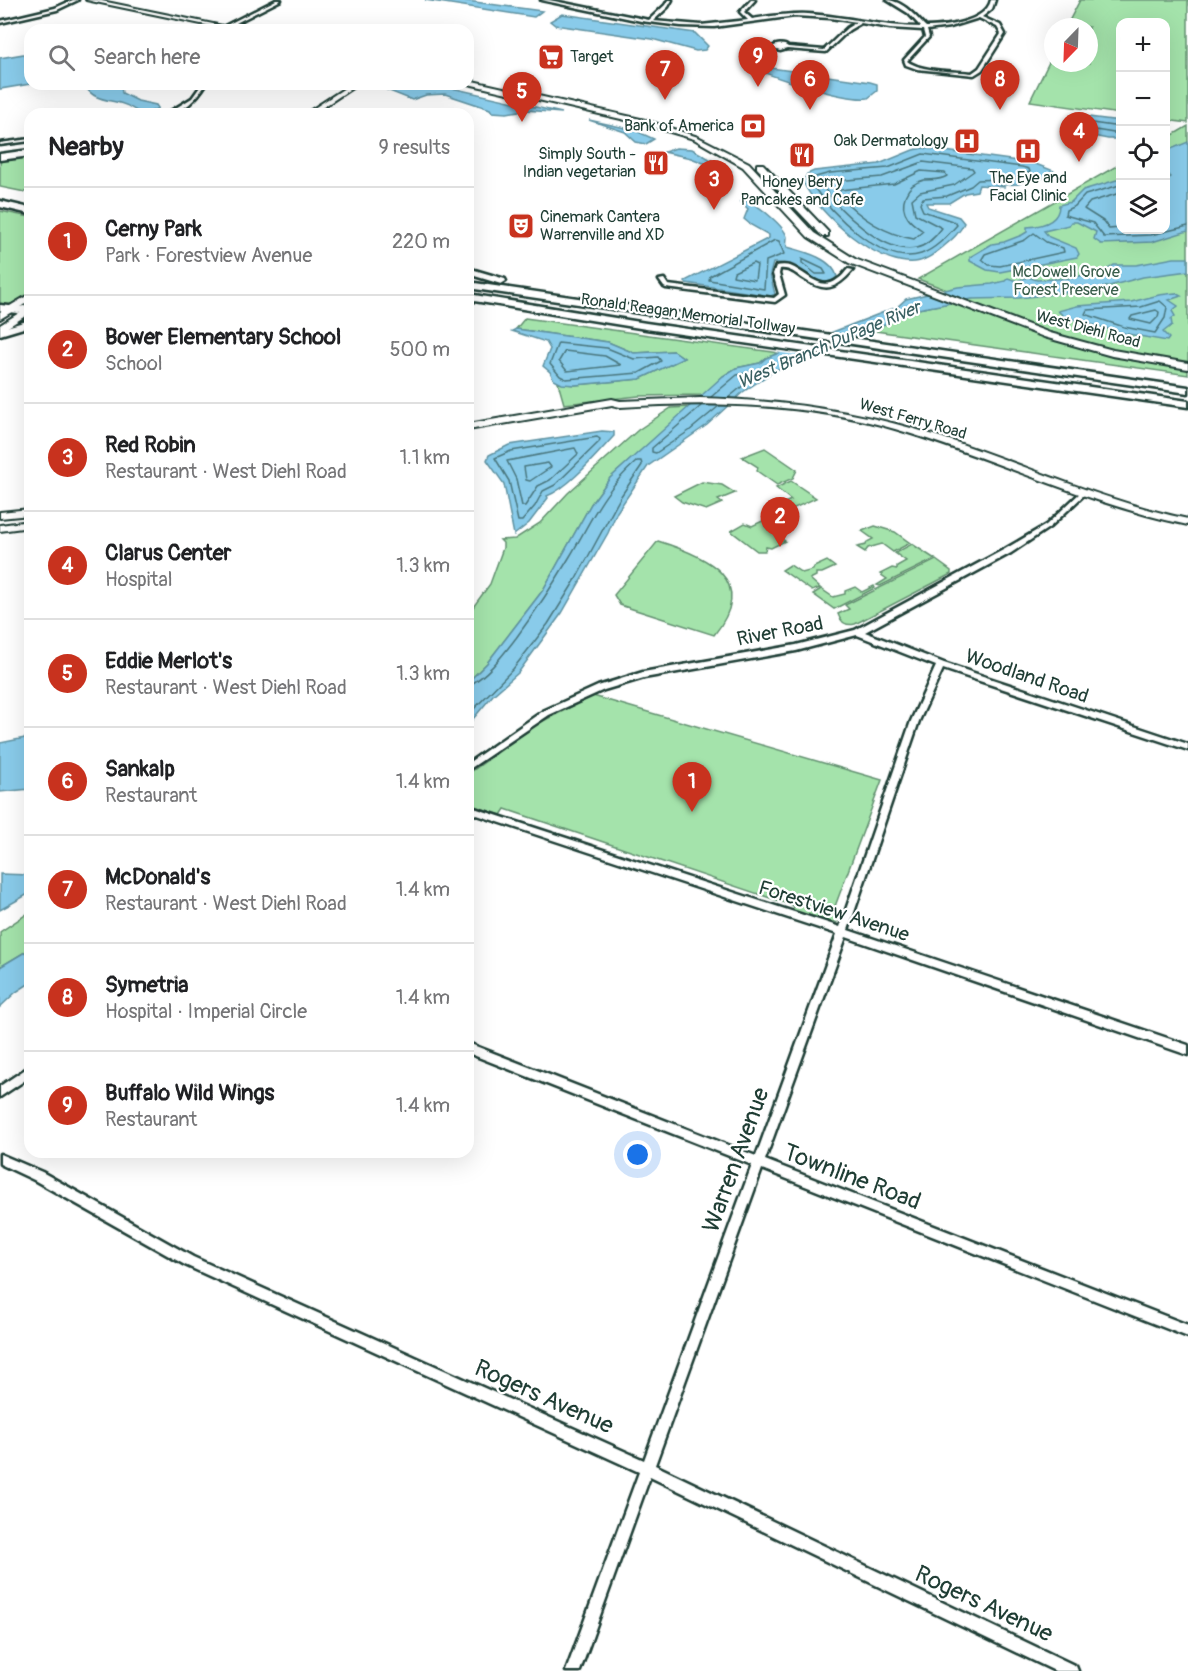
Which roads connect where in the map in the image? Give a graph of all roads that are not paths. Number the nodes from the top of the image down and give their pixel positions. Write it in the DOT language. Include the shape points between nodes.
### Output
graph roads {
  1 [pos="66,0"];
  2 [pos="76,0"];
  3 [pos="89,0"];
  4 [pos="115,0"];
  5 [pos="279,0"];
  6 [pos="543,0"];
  7 [pos="670,0"];
  8 [pos="753,0"];
  9 [pos="889,0"];
  10 [pos="993,0"];
  11 [pos="50,9"];
  12 [pos="979,17"];
  13 [pos="750,19"];
  14 [pos="651,20"];
  15 [pos="0,22"];
  16 [pos="860,22"];
  17 [pos="211,24"];
  18 [pos="214,24"];
  19 [pos="238,24"];
  20 [pos="925,29"];
  21 [pos="787,48"];
  22 [pos="474,78"];
  23 [pos="474,83"];
  24 [pos="200,90"];
  25 [pos="346,90"];
  26 [pos="359,90"];
  27 [pos="555,95"];
  28 [pos="536,98"];
  29 [pos="178,108"];
  30 [pos="317,108"];
  31 [pos="332,108"];
  32 [pos="24,141"];
  33 [pos="0,144"];
  34 [pos="24,154"];
  35 [pos="0,157"];
  36 [pos="0,204"];
  37 [pos="24,210"];
  38 [pos="850,270"];
  39 [pos="474,274"];
  40 [pos="663,280"];
  41 [pos="474,286"];
  42 [pos="920,287"];
  43 [pos="474,298"];
  44 [pos="474,308"];
  45 [pos="16,314"];
  46 [pos="687,318"];
  47 [pos="646,326"];
  48 [pos="0,331"];
  49 [pos="1188,366"];
  50 [pos="1188,390"];
  51 [pos="620,404"];
  52 [pos="1188,404"];
  53 [pos="474,426"];
  54 [pos="474,435"];
  55 [pos="1083,493"];
  56 [pos="24,513"];
  57 [pos="0,515"];
  58 [pos="1188,522"];
  59 [pos="24,525"];
  60 [pos="0,528"];
  61 [pos="858,632"];
  62 [pos="941,665"];
  63 [pos="1188,747"];
  64 [pos="474,763"];
  65 [pos="474,811"];
  66 [pos="843,932"];
  67 [pos="474,1050"];
  68 [pos="1188,1050"];
  69 [pos="24,1075"];
  70 [pos="0,1092"];
  71 [pos="0,1158"];
  72 [pos="757,1163"];
  73 [pos="1188,1331"];
  74 [pos="648,1469"];
  75 [pos="573,1671"];
  76 [pos="1071,1671"];
  1 -- 11 [label="street"];
  2 -- 11 [label="street"];
  3 -- 17 [label="street"];
  4 -- 18 [label="street"];
  5 -- 19 [label="street"];
  6 -- 14 [label="street"];
  7 -- 14 [label="street"];
  8 -- 13 [label="street" via="742,12"];
  9 -- 20 [label="street" via="909,12"];
  10 -- 12 [label="street" via="991,8"];
  11 -- 15 [label="street"];
  12 -- 20 [label="street"];
  12 -- 20 [label="street" via="999,26 1003,34 981,69 973,74 907,64 905,60 927,37"];
  13 -- 14 [label="street" via="715,26"];
  13 -- 16 [label="street" via="808,15"];
  16 -- 20 [label="street"];
  16 -- 21 [label="street" via="825,51"];
  22 -- 27 [label="street, West Diehl Road"];
  23 -- 28 [label="street, West Diehl Road"];
  24 -- 29 [label="street" via="194,99"];
  25 -- 30 [label="street"];
  26 -- 31 [label="street"];
  27 -- 28 [label="street"];
  27 -- 42 [label="street, West Diehl Road" via="680,126 731,148 766,171 813,224 838,244"];
  28 -- 42 [label="street, West Diehl Road" via="659,126 712,145 754,171 801,226 827,247 886,276"];
  32 -- 33 [label="street"];
  34 -- 35 [label="highway"];
  36 -- 37 [label="highway"];
  38 -- 40 [label="street" via="842,281 828,286 808,281 793,269 777,267 782,295 775,300 666,286"];
  39 -- 46 [label="highway"];
  41 -- 46 [label="highway, Ronald Reagan Memorial Tollway"];
  42 -- 49 [label="street, West Diehl Road" via="1047,335"];
  43 -- 47 [label="highway, Ronald Reagan Memorial Tollway"];
  44 -- 47 [label="highway"];
  45 -- 48 [label="highway"];
  46 -- 50 [label="highway, Ronald Reagan Memorial Tollway"];
  47 -- 52 [label="highway, Ronald Reagan Memorial Tollway"];
  51 -- 53 [label="street, West Ferry Road" via="585,405"];
  51 -- 54 [label="street, West Ferry Road"];
  51 -- 55 [label="street, West Ferry Road" via="665,400 768,403 835,413 899,427 961,447"];
  55 -- 58 [label="street, West Ferry Road"];
  55 -- 61 [label="street, River Road" via="1048,526 1008,552"];
  56 -- 57 [label="street"];
  59 -- 60 [label="street"];
  61 -- 62 [label="street, Woodland Road"];
  61 -- 64 [label="street, River Road" via="796,648 643,675 601,688 546,713"];
  62 -- 63 [label="street, Woodland Road"];
  62 -- 66 [label="street, Warren Avenue" via="915,721"];
  65 -- 66 [label="street, Forestview Avenue"];
  66 -- 68 [label="street, Forestview Avenue"];
  66 -- 72 [label="street, Warren Avenue"];
  67 -- 72 [label="street, Townline Road"];
  69 -- 70 [label="street"];
  71 -- 74 [label="street, Rogers Avenue" via="189,1261"];
  72 -- 73 [label="street, Townline Road"];
  72 -- 74 [label="street, Warren Avenue"];
  74 -- 75 [label="street, Warren Avenue"];
  74 -- 76 [label="street, Rogers Avenue"];
}
